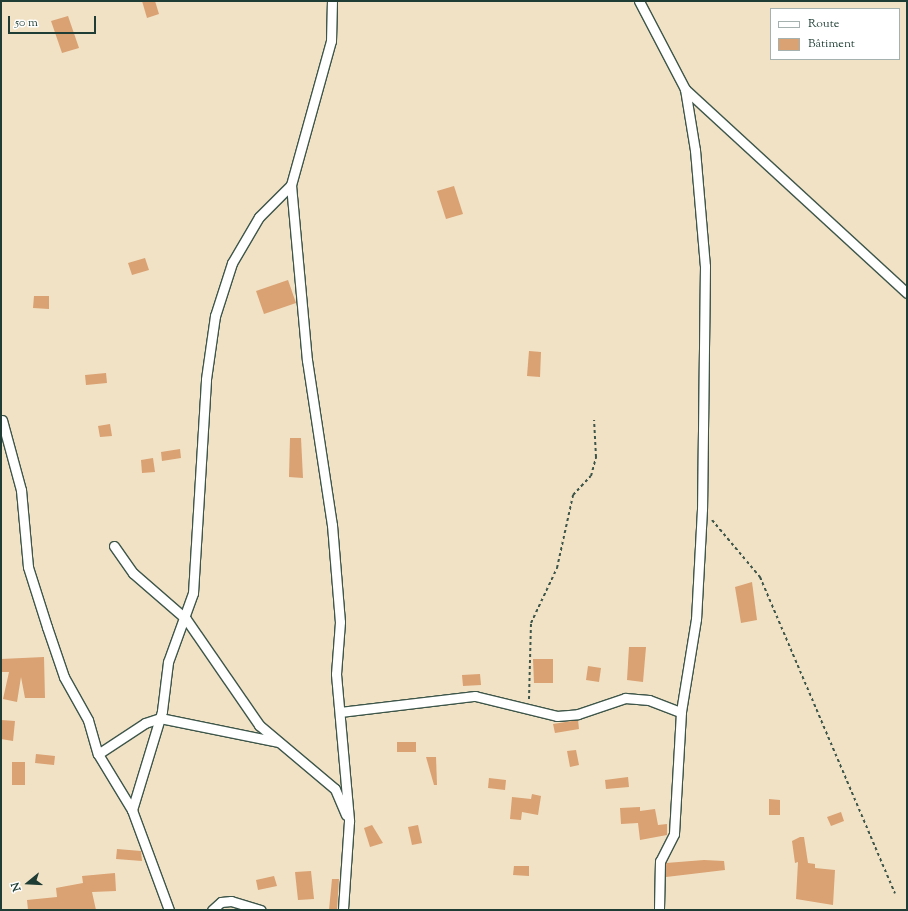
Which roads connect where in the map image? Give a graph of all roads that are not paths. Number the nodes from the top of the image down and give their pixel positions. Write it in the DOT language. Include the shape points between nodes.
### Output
graph roads {
  1 [pos="332,1"];
  2 [pos="639,1"];
  3 [pos="684,89"];
  4 [pos="291,185"];
  5 [pos="907,293"];
  6 [pos="2,420"];
  7 [pos="114,546"];
  8 [pos="186,619"];
  9 [pos="340,712"];
  10 [pos="681,712"];
  11 [pos="160,718"];
  12 [pos="280,742"];
  13 [pos="98,754"];
  14 [pos="132,810"];
  15 [pos="349,821"];
  16 [pos="169,910"];
  17 [pos="212,910"];
  18 [pos="261,910"];
  19 [pos="343,910"];
  20 [pos="659,910"];
  1 -- 4 [label="street" via="331,41"];
  2 -- 3 [label="street"];
  3 -- 5 [label="street"];
  3 -- 10 [label="street" via="695,150 705,266 702,509 696,619"];
  4 -- 8 [label="street" via="259,217 232,263 215,316 206,380 193,593"];
  4 -- 9 [label="street" via="307,360 336,569 340,622 336,674"];
  6 -- 13 [label="street" via="21,490 28,567 64,677 88,720"];
  7 -- 8 [label="street" via="133,573"];
  8 -- 11 [label="street" via="168,662"];
  8 -- 12 [label="street" via="259,725"];
  9 -- 10 [label="street" via="475,696 557,716 578,714 625,698 649,700"];
  9 -- 15 [label="street"];
  10 -- 20 [label="street" via="674,834 660,861"];
  11 -- 12 [label="street"];
  11 -- 13 [label="street" via="145,723"];
  11 -- 14 [label="street"];
  12 -- 15 [label="street" via="335,789"];
  13 -- 14 [label="street"];
  14 -- 16 [label="street"];
  15 -- 19 [label="street"];
  17 -- 18 [label="street" via="221,902 231,901"];
}
